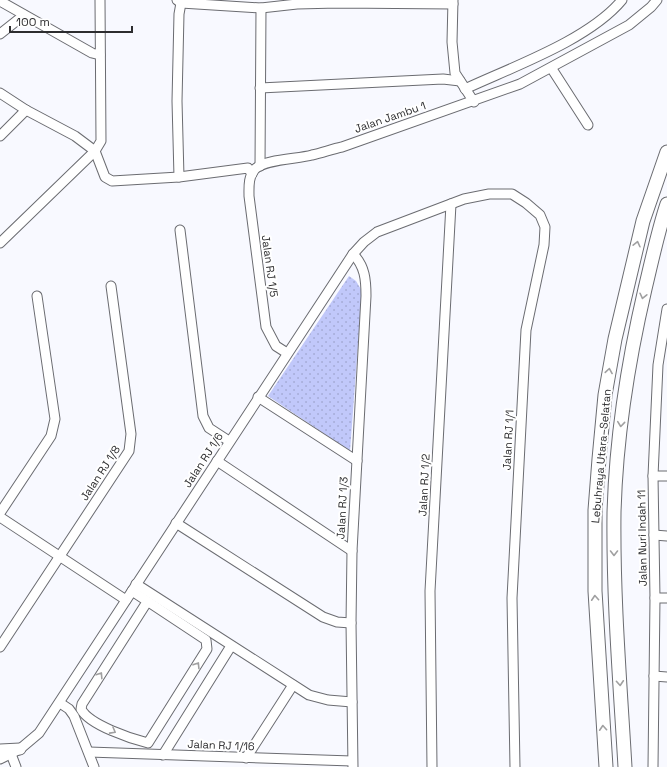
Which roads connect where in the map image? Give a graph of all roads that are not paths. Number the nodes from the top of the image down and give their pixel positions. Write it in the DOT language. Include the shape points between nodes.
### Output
graph roads {
  1 [pos="100,0"];
  2 [pos="622,0"];
  3 [pos="657,0"];
  4 [pos="0,1"];
  5 [pos="179,1"];
  6 [pos="215,2"];
  7 [pos="297,2"];
  8 [pos="374,2"];
  9 [pos="453,2"];
  10 [pos="261,8"];
  11 [pos="24,15"];
  12 [pos="0,34"];
  13 [pos="100,55"];
  14 [pos="552,69"];
  15 [pos="460,81"];
  16 [pos="260,88"];
  17 [pos="465,90"];
  18 [pos="0,93"];
  19 [pos="474,102"];
  20 [pos="26,110"];
  21 [pos="588,124"];
  22 [pos="0,136"];
  23 [pos="96,151"];
  24 [pos="667,152"];
  25 [pos="260,166"];
  26 [pos="252,174"];
  27 [pos="179,177"];
  28 [pos="451,204"];
  29 [pos="667,204"];
  30 [pos="180,230"];
  31 [pos="0,243"];
  32 [pos="353,254"];
  33 [pos="111,286"];
  34 [pos="38,296"];
  35 [pos="667,311"];
  36 [pos="665,323"];
  37 [pos="287,353"];
  38 [pos="258,397"];
  39 [pos="229,441"];
  40 [pos="217,461"];
  41 [pos="357,461"];
  42 [pos="653,476"];
  43 [pos="667,476"];
  44 [pos="0,513"];
  45 [pos="0,517"];
  46 [pos="176,523"];
  47 [pos="654,535"];
  48 [pos="667,536"];
  49 [pos="352,551"];
  50 [pos="60,556"];
  51 [pos="134,588"];
  52 [pos="654,598"];
  53 [pos="667,598"];
  54 [pos="126,600"];
  55 [pos="147,602"];
  56 [pos="351,623"];
  57 [pos="231,646"];
  58 [pos="0,647"];
  59 [pos="654,676"];
  60 [pos="667,677"];
  61 [pos="293,685"];
  62 [pos="352,702"];
  63 [pos="60,703"];
  64 [pos="81,709"];
  65 [pos="71,711"];
  66 [pos="148,743"];
  67 [pos="0,750"];
  68 [pos="15,752"];
  69 [pos="89,752"];
  70 [pos="145,754"];
  71 [pos="163,755"];
  72 [pos="246,758"];
  73 [pos="0,759"];
  74 [pos="353,764"];
  75 [pos="16,767"];
  76 [pos="94,767"];
  77 [pos="432,767"];
  78 [pos="515,767"];
  79 [pos="606,767"];
  80 [pos="625,767"];
  81 [pos="653,767"];
  1 -- 13 [label="street"];
  2 -- 17 [label="street" via="589,29"];
  3 -- 14 [label="street, Jalan Jambu 1" via="629,25"];
  4 -- 11 [label="street"];
  5 -- 6 [label="street"];
  5 -- 27 [label="street"];
  6 -- 10 [label="street"];
  7 -- 8 [label="street"];
  7 -- 10 [label="street"];
  8 -- 9 [label="street"];
  9 -- 15 [label="street" via="454,73"];
  10 -- 16 [label="street"];
  11 -- 12 [label="street"];
  11 -- 13 [label="street"];
  13 -- 23 [label="street" via="101,141"];
  14 -- 19 [label="street, Jalan Jambu 1"];
  14 -- 21 [label="street"];
  15 -- 16 [label="street" via="443,79"];
  15 -- 17 [label="street"];
  16 -- 25 [label="street"];
  17 -- 19 [label="street"];
  18 -- 20 [label="street"];
  19 -- 25 [label="street, Jalan Jambu 1" via="320,153"];
  20 -- 22 [label="street"];
  20 -- 23 [label="street" via="62,128"];
  23 -- 27 [label="street" via="106,177 112,181"];
  23 -- 31 [label="street"];
  79 -- 24 [label="highway, Lebuhraya Utara–Selatan, one-way" via="594,591 595,510 602,430 614,339 643,221"];
  25 -- 26 [label="street"];
  26 -- 27 [label="street" via="248,168"];
  26 -- 37 [label="street, Jalan RJ 1/5" via="249,196 266,327 276,346"];
  28 -- 32 [label="street, Jalan RJ 1/6" via="377,232"];
  28 -- 77 [label="street, Jalan RJ 1/2" via="430,591"];
  28 -- 78 [label="street, Jalan RJ 1/1" via="489,194 512,194 540,215 544,227 544,246 535,282 525,346 512,598"];
  29 -- 80 [label="highway, Lebuhraya Utara–Selatan, one-way" via="632,343 614,512 615,599"];
  30 -- 39 [label="street" via="203,416 209,428"];
  32 -- 37 [label="street, Jalan RJ 1/6"];
  32 -- 41 [label="street, Jalan RJ 1/3" via="362,265 366,290"];
  33 -- 50 [label="street, Jalan RJ 1/8" via="131,442 129,451"];
  34 -- 44 [label="street" via="54,427 51,436"];
  35 -- 36 [label="street, Jalan Nuri Indah 11"];
  36 -- 42 [label="street, Jalan Nuri Indah 11" via="658,366"];
  37 -- 38 [label="street, Jalan RJ 1/6"];
  38 -- 39 [label="street, Jalan RJ 1/6"];
  38 -- 41 [label="street"];
  39 -- 40 [label="street, Jalan RJ 1/6"];
  40 -- 46 [label="street, Jalan RJ 1/6"];
  40 -- 49 [label="street"];
  41 -- 49 [label="street, Jalan RJ 1/3"];
  42 -- 43 [label="street"];
  42 -- 47 [label="street, Jalan Nuri Indah 11"];
  45 -- 50 [label="street"];
  46 -- 51 [label="street, Jalan RJ 1/6"];
  46 -- 56 [label="street" via="323,617"];
  47 -- 48 [label="street"];
  47 -- 52 [label="street, Jalan Nuri Indah 11"];
  49 -- 56 [label="street, Jalan RJ 1/3"];
  50 -- 54 [label="street"];
  50 -- 58 [label="street, Jalan RJ 1/8"];
  51 -- 54 [label="street, Jalan RJ 1/6"];
  51 -- 55 [label="street"];
  51 -- 57 [label="street"];
  52 -- 53 [label="street"];
  52 -- 59 [label="street, Jalan Nuri Indah 11"];
  54 -- 63 [label="street, Jalan RJ 1/6"];
  64 -- 55 [label="street, one-way"];
  66 -- 55 [label="street, one-way" via="208,644 206,640"];
  56 -- 62 [label="street, Jalan RJ 1/3"];
  57 -- 61 [label="street"];
  57 -- 71 [label="street"];
  59 -- 60 [label="street"];
  59 -- 81 [label="street, Jalan Nuri Indah 11"];
  61 -- 62 [label="street" via="309,695"];
  61 -- 72 [label="street"];
  62 -- 74 [label="street, Jalan RJ 1/3"];
  63 -- 65 [label="street"];
  63 -- 68 [label="street, Jalan RJ 1/6" via="39,733"];
  64 -- 65 [label="street"];
  64 -- 66 [label="street, one-way" via="85,715 117,733"];
  65 -- 69 [label="street"];
  66 -- 70 [label="street"];
  67 -- 68 [label="main road"];
  68 -- 73 [label="street, Jalan RJ 1/6"];
  68 -- 75 [label="street"];
  69 -- 70 [label="street, Jalan RJ 1/16"];
  69 -- 76 [label="street"];
  70 -- 71 [label="street, Jalan RJ 1/16"];
  71 -- 72 [label="street, Jalan RJ 1/16"];
  72 -- 74 [label="street, Jalan RJ 1/16"];
}
